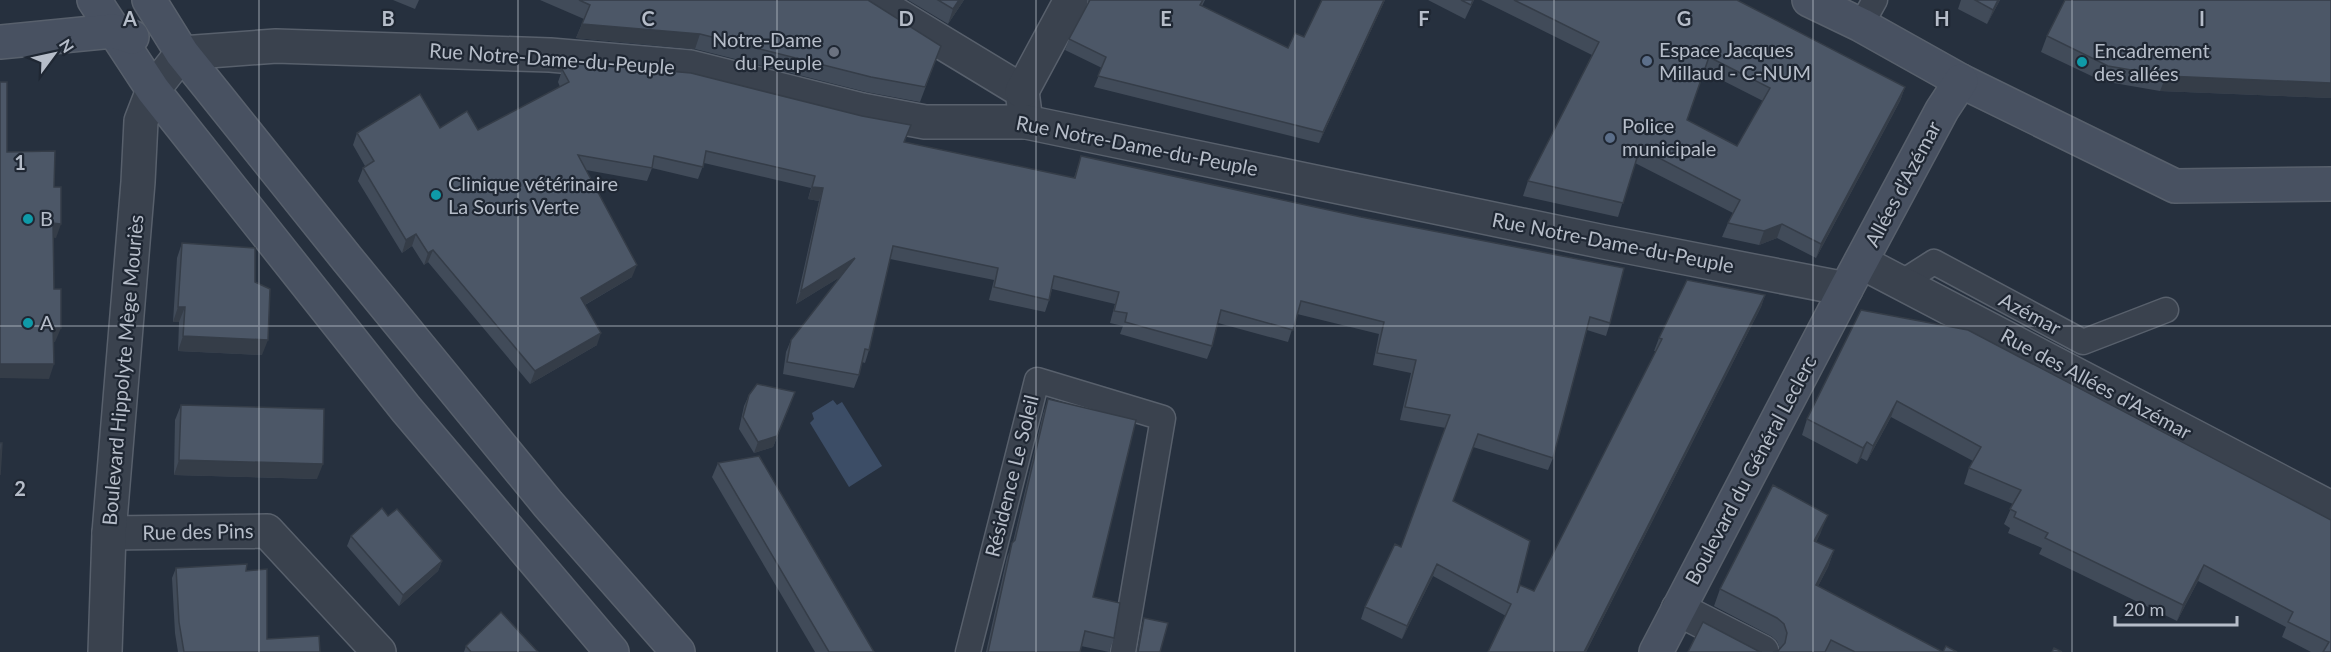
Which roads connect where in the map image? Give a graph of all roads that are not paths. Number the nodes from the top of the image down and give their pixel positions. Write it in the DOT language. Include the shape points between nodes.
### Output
graph roads {
  1 [pos="94,0"];
  2 [pos="149,0"];
  3 [pos="872,0"];
  4 [pos="1071,0"];
  5 [pos="1809,0"];
  6 [pos="1868,13"];
  7 [pos="113,31"];
  8 [pos="0,42"];
  9 [pos="182,54"];
  10 [pos="1961,81"];
  11 [pos="153,90"];
  12 [pos="1024,107"];
  13 [pos="2331,184"];
  14 [pos="1854,275"];
  15 [pos="1901,283"];
  16 [pos="2166,310"];
  17 [pos="2331,508"];
  18 [pos="109,533"];
  19 [pos="1678,609"];
  20 [pos="105,652"];
  21 [pos="379,652"];
  22 [pos="612,652"];
  23 [pos="678,652"];
  24 [pos="968,652"];
  25 [pos="1123,652"];
  26 [pos="1656,652"];
  27 [pos="1762,652"];
  1 -- 7 [label="main road"];
  2 -- 9 [label="main road"];
  3 -- 12 [label="street"];
  4 -- 12 [label="street"];
  5 -- 6 [label="main road"];
  6 -- 10 [label="main road"];
  7 -- 8 [label="main road"];
  7 -- 9 [label="main road"];
  7 -- 11 [label="main road"];
  9 -- 11 [label="street"];
  9 -- 12 [label="street, Rue Notre-Dame-du-Peuple" via="263,45 550,55 690,67 925,122"];
  9 -- 23 [label="main road" via="548,504"];
  10 -- 13 [label="main road" via="2175,186"];
  10 -- 14 [label="main road, Allées d'Azémar"];
  11 -- 18 [label="street, Boulevard Hippolyte Mège Mouriès" via="141,121"];
  11 -- 22 [label="main road" via="406,408"];
  12 -- 14 [label="street, Rue Notre-Dame-du-Peuple" via="1604,242"];
  14 -- 15 [label="street, Rue des Allées d'Azémar"];
  14 -- 19 [label="main road, Boulevard du Général Leclerc"];
  15 -- 16 [label="lane, Azémar" via="1934,262 2083,342"];
  15 -- 17 [label="street, Rue des Allées d'Azémar"];
  18 -- 20 [label="street, Boulevard Hippolyte Mège Mouriès"];
  18 -- 21 [label="street, Rue des Pins" via="267,531"];
  19 -- 26 [label="main road, Boulevard du Général Leclerc"];
  19 -- 27 [label="street"];
  24 -- 25 [label="lane, Résidence Le Soleil" via="1037,380 1163,418"];
}
